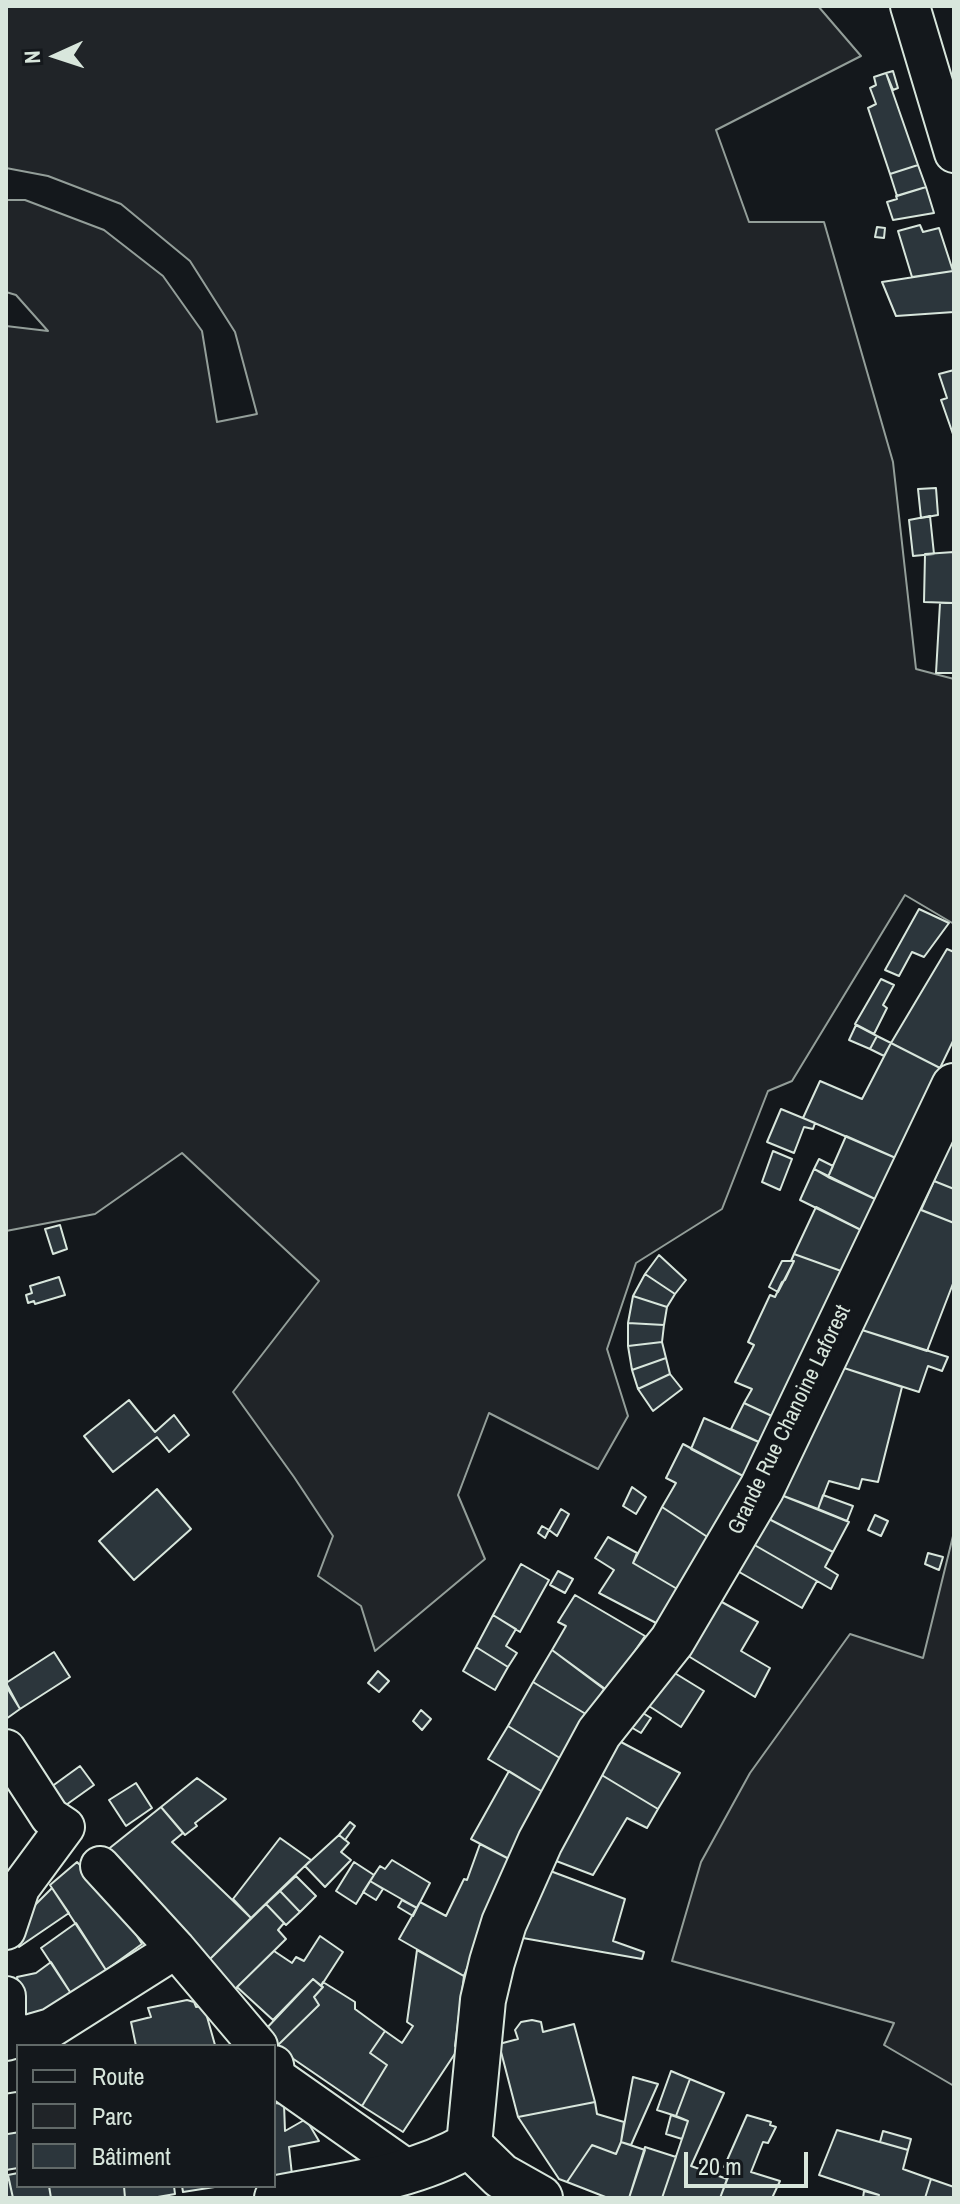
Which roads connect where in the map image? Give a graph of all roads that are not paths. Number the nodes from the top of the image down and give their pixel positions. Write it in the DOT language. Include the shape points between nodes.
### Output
graph roads {
  1 [pos="910,6"];
  2 [pos="954,153"];
  3 [pos="954,1086"];
  4 [pos="6,1749"];
  5 [pos="100,1866"];
  6 [pos="6,1930"];
  7 [pos="176,1949"];
  8 [pos="6,1996"];
  9 [pos="10,2039"];
  10 [pos="253,2044"];
  11 [pos="276,2070"];
  12 [pos="469,2145"];
  13 [pos="411,2172"];
  14 [pos="277,2198"];
  15 [pos="540,2198"];
  1 -- 2 [label="street"];
  3 -- 12 [label="main road, Grande Rue Chanoine Laforest" via="762,1488 672,1641 599,1733 540,1842 504,1923 483,2000"];
  4 -- 6 [label="street" via="50,1817 65,1827 20,1888"];
  5 -- 7 [label="street"];
  7 -- 9 [label="street" via="51,2028"];
  7 -- 10 [label="street"];
  8 -- 9 [label="street"];
  11 -- 13 [label="street"];
  12 -- 13 [label="main road"];
  12 -- 15 [label="main road" via="501,2176"];
  13 -- 14 [label="main road"];
}
